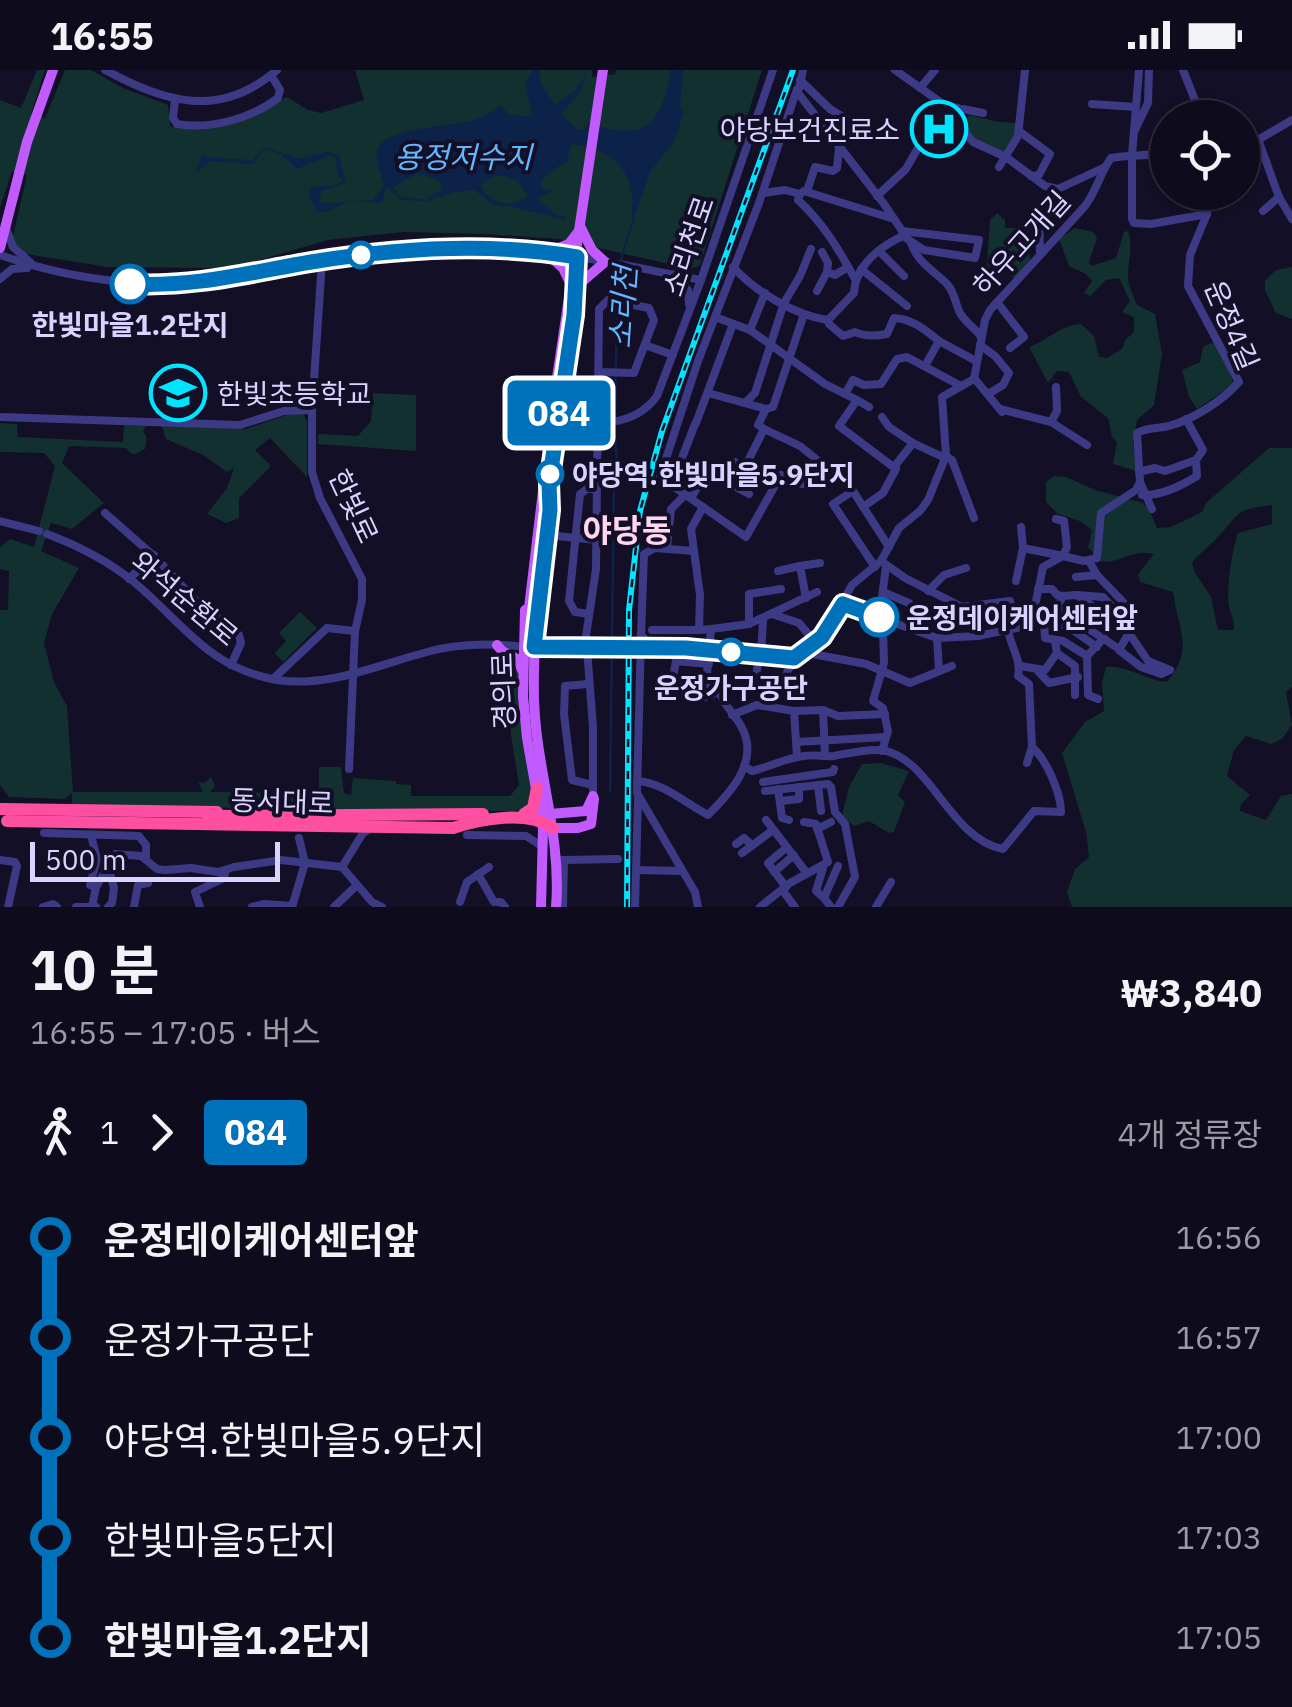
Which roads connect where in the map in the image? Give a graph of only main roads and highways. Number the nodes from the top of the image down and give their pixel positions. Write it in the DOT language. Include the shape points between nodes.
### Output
graph roads {
  1 [pos="53,70"];
  2 [pos="603,70"];
  3 [pos="3,228"];
  4 [pos="581,228"];
  5 [pos="0,248"];
  6 [pos="573,285"];
  7 [pos="547,478"];
  8 [pos="530,617"];
  9 [pos="496,645"];
  10 [pos="533,647"];
  11 [pos="524,673"];
  12 [pos="541,788"];
  13 [pos="573,813"];
  14 [pos="3,818"];
  15 [pos="428,821"];
  16 [pos="303,826"];
  17 [pos="546,838"];
  18 [pos="547,907"];
  1 -- 3 [label="main road"];
  2 -- 4 [label="main road, 경의로"];
  3 -- 5 [label="main road"];
  4 -- 6 [label="main road, 경의로"];
  4 -- 6 [label="main road" via="608,263"];
  4 -- 6 [label="main road" via="568,244 546,253"];
  6 -- 7 [label="main road, 경의로"];
  6 -- 7 [label="main road, 경의로"];
  7 -- 8 [label="main road, 경의로" via="546,535"];
  7 -- 8 [label="main road, 경의로" via="534,518"];
  8 -- 10 [label="main road, 경의로"];
  9 -- 11 [label="main road" via="518,658"];
  10 -- 11 [label="main road, 경의로"];
  10 -- 12 [label="main road, 경의로"];
  11 -- 12 [label="main road, 경의로" via="526,738"];
  12 -- 13 [label="main road" via="554,808"];
  12 -- 17 [label="main road, 경의로"];
  12 -- 17 [label="highway" via="533,808"];
  13 -- 17 [label="main road"];
  13 -- 17 [label="main road" via="589,808 593,791 592,824"];
  14 -- 16 [label="highway"];
  15 -- 16 [label="highway, 동서대로"];
  15 -- 16 [label="highway, 동서대로"];
  15 -- 17 [label="highway, 동서대로"];
  17 -- 18 [label="main road, 경의로"];
}
